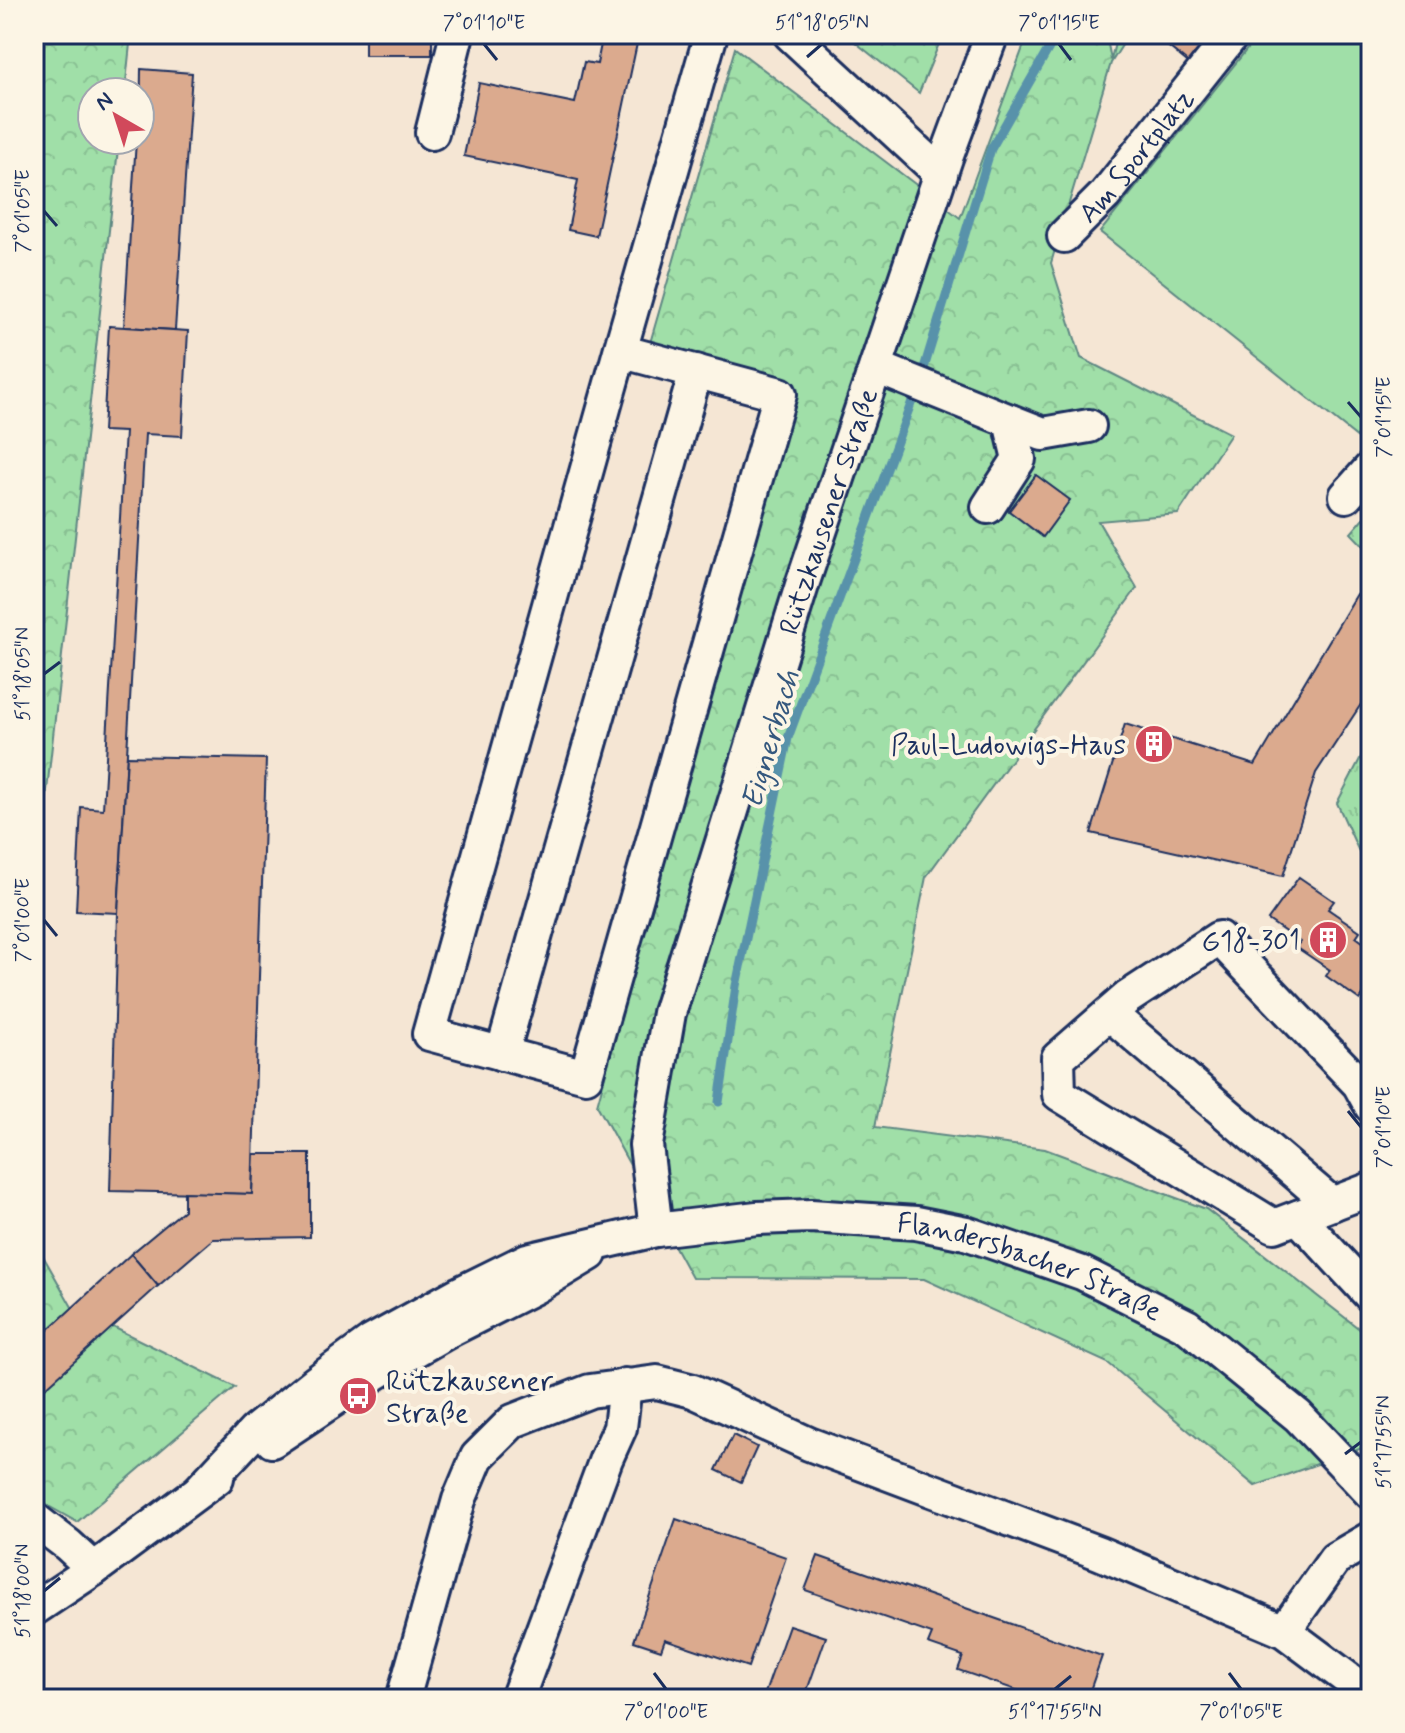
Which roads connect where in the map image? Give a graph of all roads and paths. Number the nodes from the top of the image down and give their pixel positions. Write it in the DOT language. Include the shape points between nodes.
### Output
graph roads {
  1 [pos="457,34"];
  2 [pos="711,34"];
  3 [pos="790,34"];
  4 [pos="992,34"];
  5 [pos="1233,34"];
  6 [pos="432,133"];
  7 [pos="941,174"];
  8 [pos="1064,236"];
  9 [pos="620,351"];
  10 [pos="876,367"];
  11 [pos="696,371"];
  12 [pos="1010,421"];
  13 [pos="1089,426"];
  14 [pos="1371,468"];
  15 [pos="1346,496"];
  16 [pos="988,507"];
  17 [pos="1110,1014"];
  18 [pos="502,1054"];
  19 [pos="1367,1090"];
  20 [pos="1371,1189"];
  21 [pos="1332,1204"];
  22 [pos="1298,1217"];
  23 [pos="656,1230"];
  24 [pos="1371,1296"];
  25 [pos="625,1385"];
  26 [pos="1371,1493"];
  27 [pos="34,1519"];
  28 [pos="1371,1538"];
  29 [pos="94,1569"];
  30 [pos="34,1609"];
  31 [pos="1284,1631"];
  32 [pos="412,1692"];
  33 [pos="1371,1696"];
  34 [pos="517,1699"];
  1 -- 6 [label="street"];
  2 -- 9 [label="street"];
  3 -- 7 [label="street"];
  4 -- 7 [label="street, Rützkausener Straße"];
  5 -- 8 [label="street, Am Sportplatz" via="1105,195"];
  7 -- 10 [label="street, Rützkausener Straße"];
  9 -- 11 [label="street"];
  9 -- 18 [label="street" via="429,1034"];
  10 -- 12 [label="street"];
  10 -- 23 [label="street, Rützkausener Straße" via="669,1013 646,1145"];
  11 -- 18 [label="street"];
  11 -- 18 [label="street" via="780,394 586,1076"];
  12 -- 13 [label="street" via="1043,434"];
  12 -- 16 [label="street" via="1019,459"];
  14 -- 15 [label="street"];
  17 -- 19 [label="street" via="1219,938"];
  17 -- 21 [label="street"];
  17 -- 22 [label="street" via="1058,1058 1059,1094 1274,1226"];
  20 -- 21 [label="street"];
  21 -- 22 [label="street"];
  22 -- 24 [label="street"];
  23 -- 26 [label="street, Flandersbacher Straße" via="811,1216 916,1223 966,1233 1082,1273 1187,1326 1298,1416"];
  23 -- 29 [label="street, Flandersbacher Straße" via="527,1260 371,1342 255,1431 200,1490"];
  25 -- 31 [label="street" via="657,1382 693,1391 809,1444 1099,1553"];
  25 -- 32 [label="street" via="590,1391 513,1421 477,1457 459,1500"];
  25 -- 34 [label="street" via="620,1428"];
  27 -- 29 [label="street"];
  28 -- 31 [label="street" via="1335,1559"];
  29 -- 30 [label="street, Flandersbacher Straße"];
  31 -- 33 [label="street"];
}
